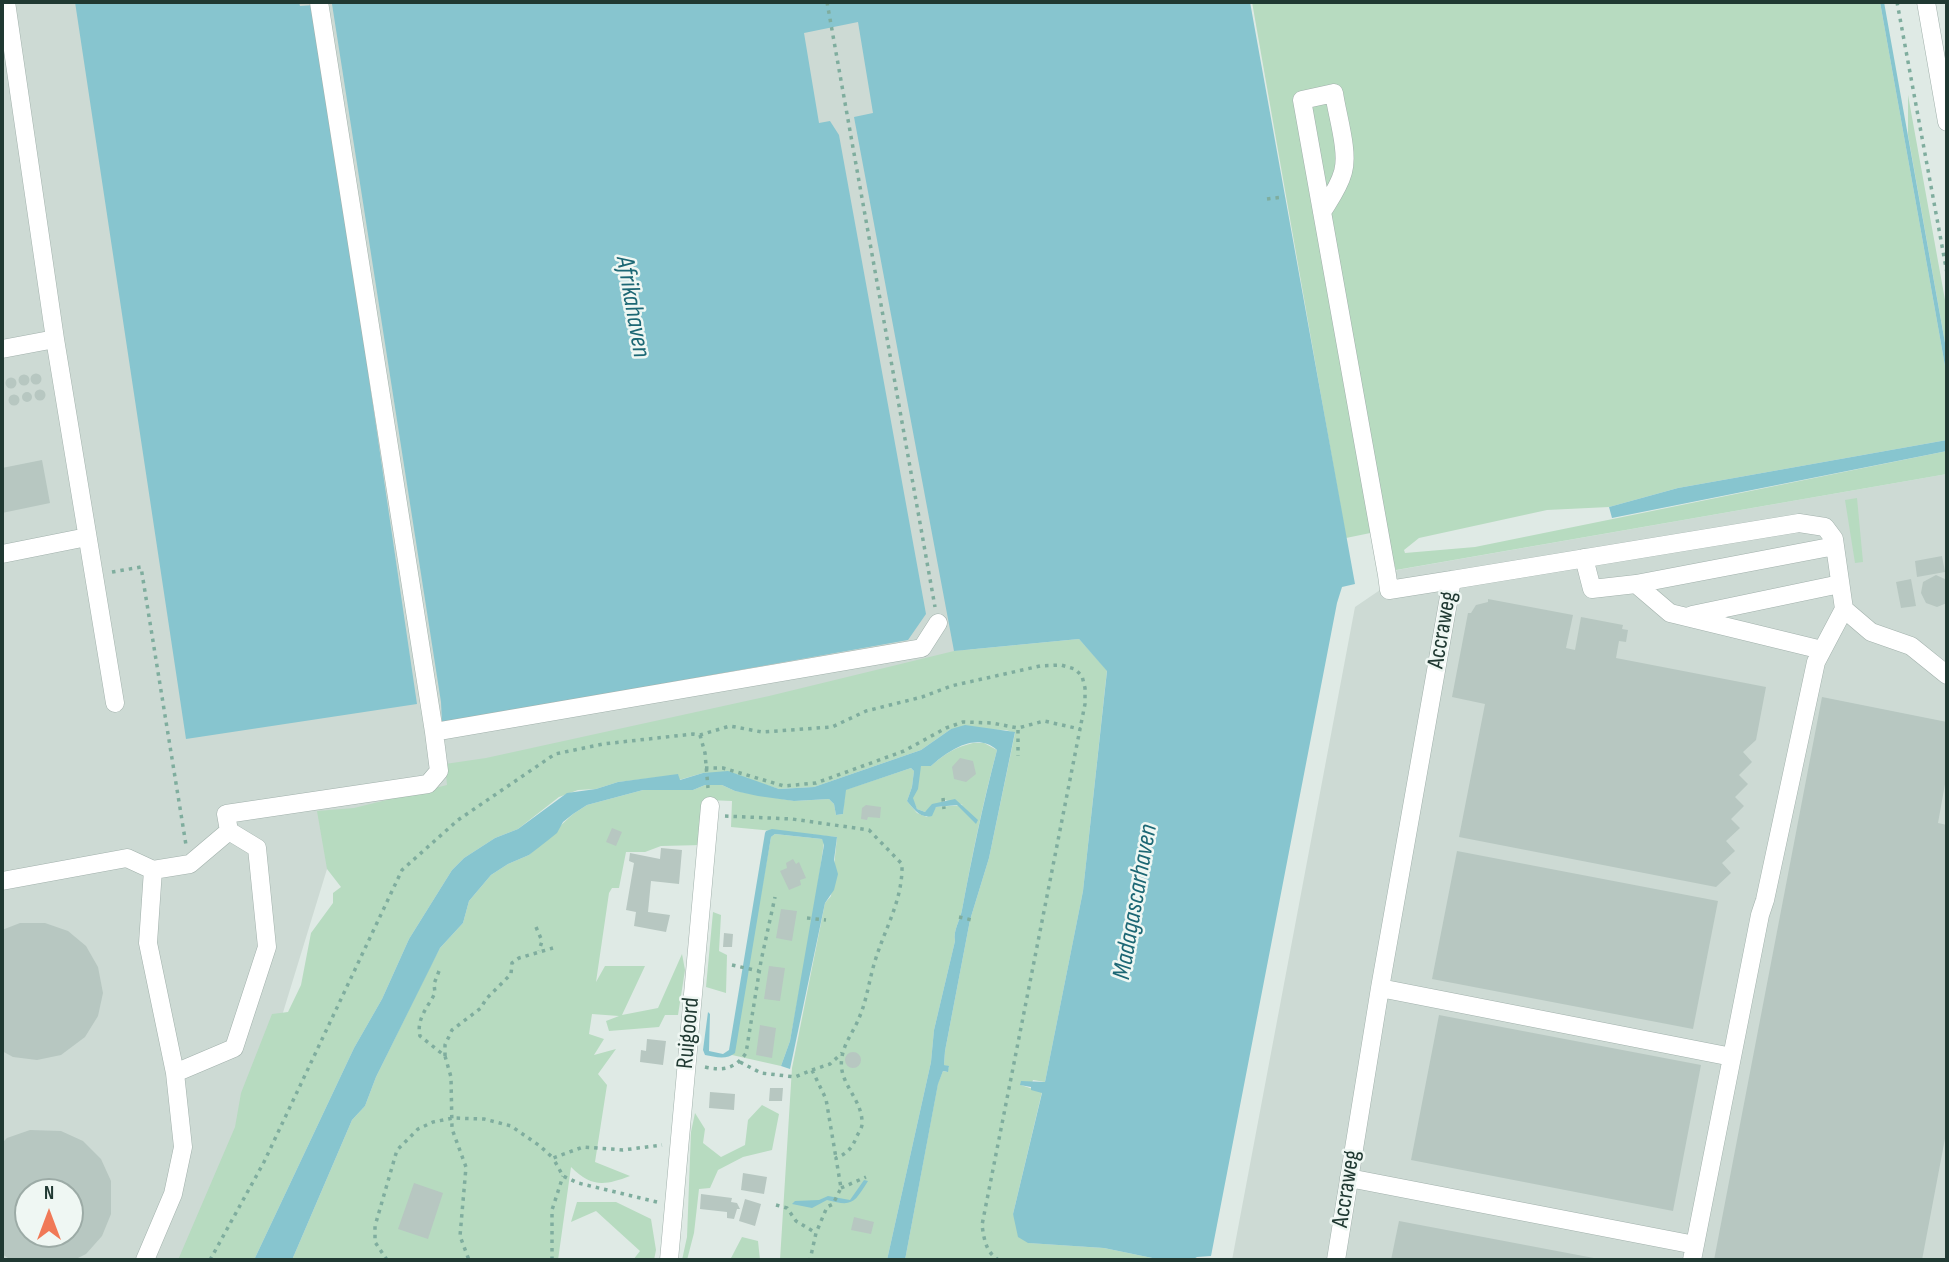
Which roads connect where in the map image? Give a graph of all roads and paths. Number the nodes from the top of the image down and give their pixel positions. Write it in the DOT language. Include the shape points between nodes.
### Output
graph roads {
  1 [pos="6,2"];
  2 [pos="318,2"];
  3 [pos="827,2"];
  4 [pos="1898,2"];
  5 [pos="1926,2"];
  6 [pos="1947,122"];
  7 [pos="1284,197"];
  8 [pos="1267,199"];
  9 [pos="1322,212"];
  10 [pos="1947,273"];
  11 [pos="55,339"];
  12 [pos="2,349"];
  13 [pos="87,537"];
  14 [pos="1835,547"];
  15 [pos="2,554"];
  16 [pos="1584,558"];
  17 [pos="107,573"];
  18 [pos="1452,580"];
  19 [pos="1636,584"];
  20 [pos="1840,584"];
  21 [pos="1844,609"];
  22 [pos="1686,616"];
  23 [pos="938,623"];
  24 [pos="1822,650"];
  25 [pos="1947,675"];
  26 [pos="115,704"];
  27 [pos="1018,728"];
  28 [pos="1080,729"];
  29 [pos="433,732"];
  30 [pos="700,735"];
  31 [pos="1018,756"];
  32 [pos="705,768"];
  33 [pos="943,798"];
  34 [pos="709,805"];
  35 [pos="944,809"];
  36 [pos="229,831"];
  37 [pos="190,864"];
  38 [pos="153,870"];
  39 [pos="2,881"];
  40 [pos="775,897"];
  41 [pos="959,917"];
  42 [pos="807,918"];
  43 [pos="826,920"];
  44 [pos="972,920"];
  45 [pos="536,927"];
  46 [pos="553,948"];
  47 [pos="539,951"];
  48 [pos="732,965"];
  49 [pos="439,971"];
  50 [pos="759,971"];
  51 [pos="1380,988"];
  52 [pos="842,1053"];
  53 [pos="445,1056"];
  54 [pos="1732,1057"];
  55 [pos="686,1062"];
  56 [pos="740,1062"];
  57 [pos="812,1070"];
  58 [pos="175,1073"];
  59 [pos="453,1118"];
  60 [pos="678,1145"];
  61 [pos="553,1158"];
  62 [pos="836,1158"];
  63 [pos="563,1176"];
  64 [pos="866,1177"];
  65 [pos="1349,1178"];
  66 [pos="841,1188"];
  67 [pos="776,1205"];
  68 [pos="672,1206"];
  69 [pos="816,1233"];
  70 [pos="1694,1253"];
  71 [pos="145,1260"];
  72 [pos="210,1260"];
  73 [pos="387,1260"];
  74 [pos="469,1260"];
  75 [pos="552,1260"];
  76 [pos="669,1260"];
  77 [pos="810,1260"];
  78 [pos="999,1260"];
  79 [pos="1336,1260"];
  1 -- 11 [label="street"];
  2 -- 29 [label="street"];
  3 -- 23 [label="path"];
  4 -- 10 [label="path"];
  5 -- 6 [label="street"];
  7 -- 8 [label="path"];
  9 -- 9 [label="street" via="1302,100 1334,93 1344,169"];
  9 -- 18 [label="street" via="1389,590"];
  11 -- 12 [label="street"];
  11 -- 13 [label="street"];
  13 -- 15 [label="street"];
  13 -- 26 [label="street"];
  14 -- 16 [label="street, Accraweg" via="1825,527 1799,523"];
  14 -- 19 [label="street"];
  14 -- 20 [label="street"];
  16 -- 18 [label="street, Accraweg"];
  16 -- 19 [label="street" via="1592,589"];
  17 -- 37 [label="path" via="141,567"];
  18 -- 51 [label="street, Accraweg"];
  19 -- 22 [label="street" via="1670,612"];
  20 -- 21 [label="street"];
  20 -- 22 [label="street"];
  21 -- 24 [label="street"];
  21 -- 25 [label="street" via="1871,632 1911,646"];
  22 -- 24 [label="street"];
  23 -- 29 [label="street" via="922,648"];
  24 -- 54 [label="street"];
  27 -- 28 [label="path" via="1044,721"];
  27 -- 31 [label="path"];
  27 -- 32 [label="path" via="964,722 904,751 816,783 784,786 723,768"];
  28 -- 30 [label="path" via="1085,696 1082,676 1075,668 1061,665 951,685 866,711 832,727 762,732 730,726"];
  28 -- 78 [label="path" via="982,1225 984,1242"];
  29 -- 36 [label="street" via="439,771 429,784 226,814"];
  30 -- 32 [label="path"];
  30 -- 72 [label="path" via="603,744 555,754 458,820 402,870 264,1162"];
  32 -- 34 [label="path"];
  33 -- 35 [label="path"];
  34 -- 52 [label="path" via="869,830 902,864 896,909 860,1016"];
  34 -- 55 [label="street, Ruigoord"];
  36 -- 37 [label="street"];
  36 -- 58 [label="street" via="257,848 267,947 234,1048"];
  37 -- 38 [label="street"];
  38 -- 39 [label="street" via="127,858"];
  38 -- 58 [label="street" via="148,943"];
  40 -- 50 [label="path"];
  41 -- 44 [label="path"];
  42 -- 43 [label="path"];
  45 -- 47 [label="path" via="542,941"];
  46 -- 47 [label="path"];
  47 -- 53 [label="path" via="512,963 511,974 481,1008 452,1030"];
  48 -- 50 [label="path"];
  49 -- 53 [label="path" via="435,993 418,1029 420,1036"];
  50 -- 56 [label="path" via="747,1053"];
  51 -- 54 [label="street"];
  51 -- 65 [label="street, Accraweg"];
  52 -- 57 [label="path" via="830,1064"];
  52 -- 62 [label="path" via="843,1078 862,1121 854,1145"];
  53 -- 59 [label="path"];
  54 -- 70 [label="street"];
  55 -- 56 [label="path" via="720,1070"];
  55 -- 60 [label="street, Ruigoord"];
  56 -- 57 [label="path" via="761,1073 795,1077"];
  57 -- 62 [label="path" via="826,1098"];
  58 -- 71 [label="street" via="183,1147 173,1194"];
  59 -- 61 [label="path" via="511,1126"];
  59 -- 73 [label="path" via="418,1129 397,1150 375,1226 375,1242"];
  59 -- 74 [label="path" via="452,1129 466,1167 460,1236"];
  60 -- 61 [label="path" via="623,1150 583,1147"];
  60 -- 68 [label="street, Ruigoord"];
  61 -- 63 [label="path"];
  62 -- 66 [label="path"];
  63 -- 68 [label="path"];
  63 -- 75 [label="path" via="552,1210"];
  64 -- 66 [label="path"];
  65 -- 70 [label="street"];
  65 -- 79 [label="street, Accraweg"];
  66 -- 69 [label="path"];
  67 -- 69 [label="path" via="787,1208 796,1221"];
  68 -- 76 [label="street, Ruigoord"];
  69 -- 77 [label="path"];
}
